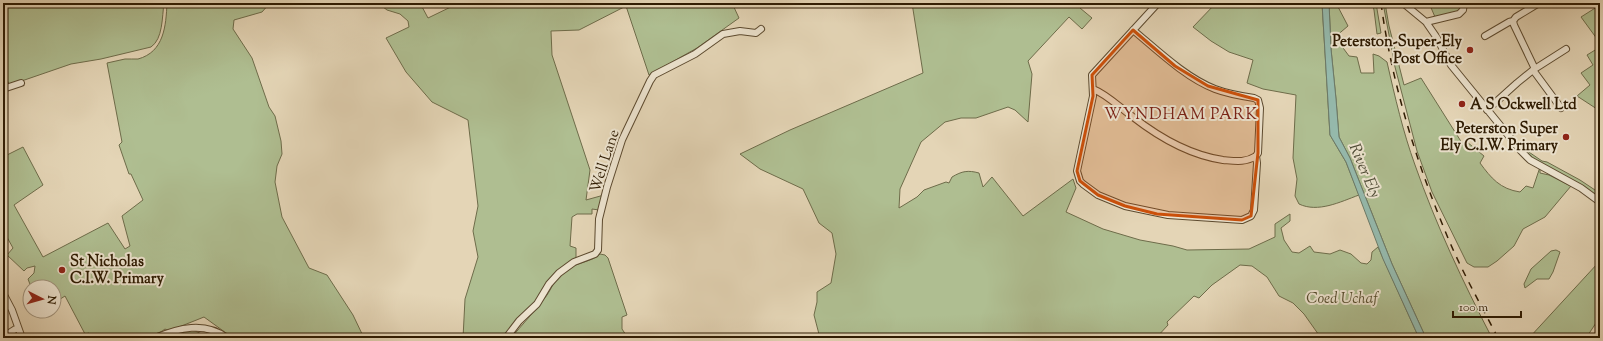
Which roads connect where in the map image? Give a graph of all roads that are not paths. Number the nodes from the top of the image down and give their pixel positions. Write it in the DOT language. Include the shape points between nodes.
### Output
graph roads {
  1 [pos="1158,3"];
  2 [pos="1403,3"];
  3 [pos="1464,3"];
  4 [pos="1539,3"];
  5 [pos="1514,21"];
  6 [pos="1426,22"];
  7 [pos="761,29"];
  8 [pos="1133,30"];
  9 [pos="1485,36"];
  10 [pos="1566,49"];
  11 [pos="1534,69"];
  12 [pos="21,83"];
  13 [pos="1093,89"];
  14 [pos="3,90"];
  15 [pos="1561,108"];
  16 [pos="1487,110"];
  17 [pos="1256,156"];
  18 [pos="1600,202"];
  19 [pos="3,293"];
  20 [pos="17,328"];
  21 [pos="3,337"];
  22 [pos="22,338"];
  23 [pos="155,338"];
  24 [pos="227,338"];
  25 [pos="506,338"];
  1 -- 8 [label="street"];
  2 -- 6 [label="street"];
  3 -- 6 [label="street" via="1459,14"];
  4 -- 5 [label="street" via="1516,17"];
  5 -- 9 [label="street"];
  5 -- 11 [label="street"];
  6 -- 16 [label="street" via="1451,65"];
  7 -- 25 [label="street, Well Lane" via="756,33 740,31 723,34 695,54 654,75 622,140 599,219 598,250 559,273 537,304"];
  8 -- 13 [label="street" via="1092,75"];
  8 -- 17 [label="street" via="1175,66 1208,86 1258,100 1260,108"];
  10 -- 11 [label="street"];
  11 -- 15 [label="street"];
  11 -- 16 [label="street"];
  12 -- 14 [label="street"];
  13 -- 17 [label="street" via="1186,151 1216,159 1238,161"];
  13 -- 17 [label="street" via="1077,171 1083,184 1125,206 1157,214 1242,220 1251,216 1254,210"];
  16 -- 18 [label="street" via="1530,160 1581,188"];
  19 -- 20 [label="street" via="14,314"];
  20 -- 21 [label="street"];
  20 -- 22 [label="street"];
  23 -- 24 [label="street" via="188,328 220,332"];
}
